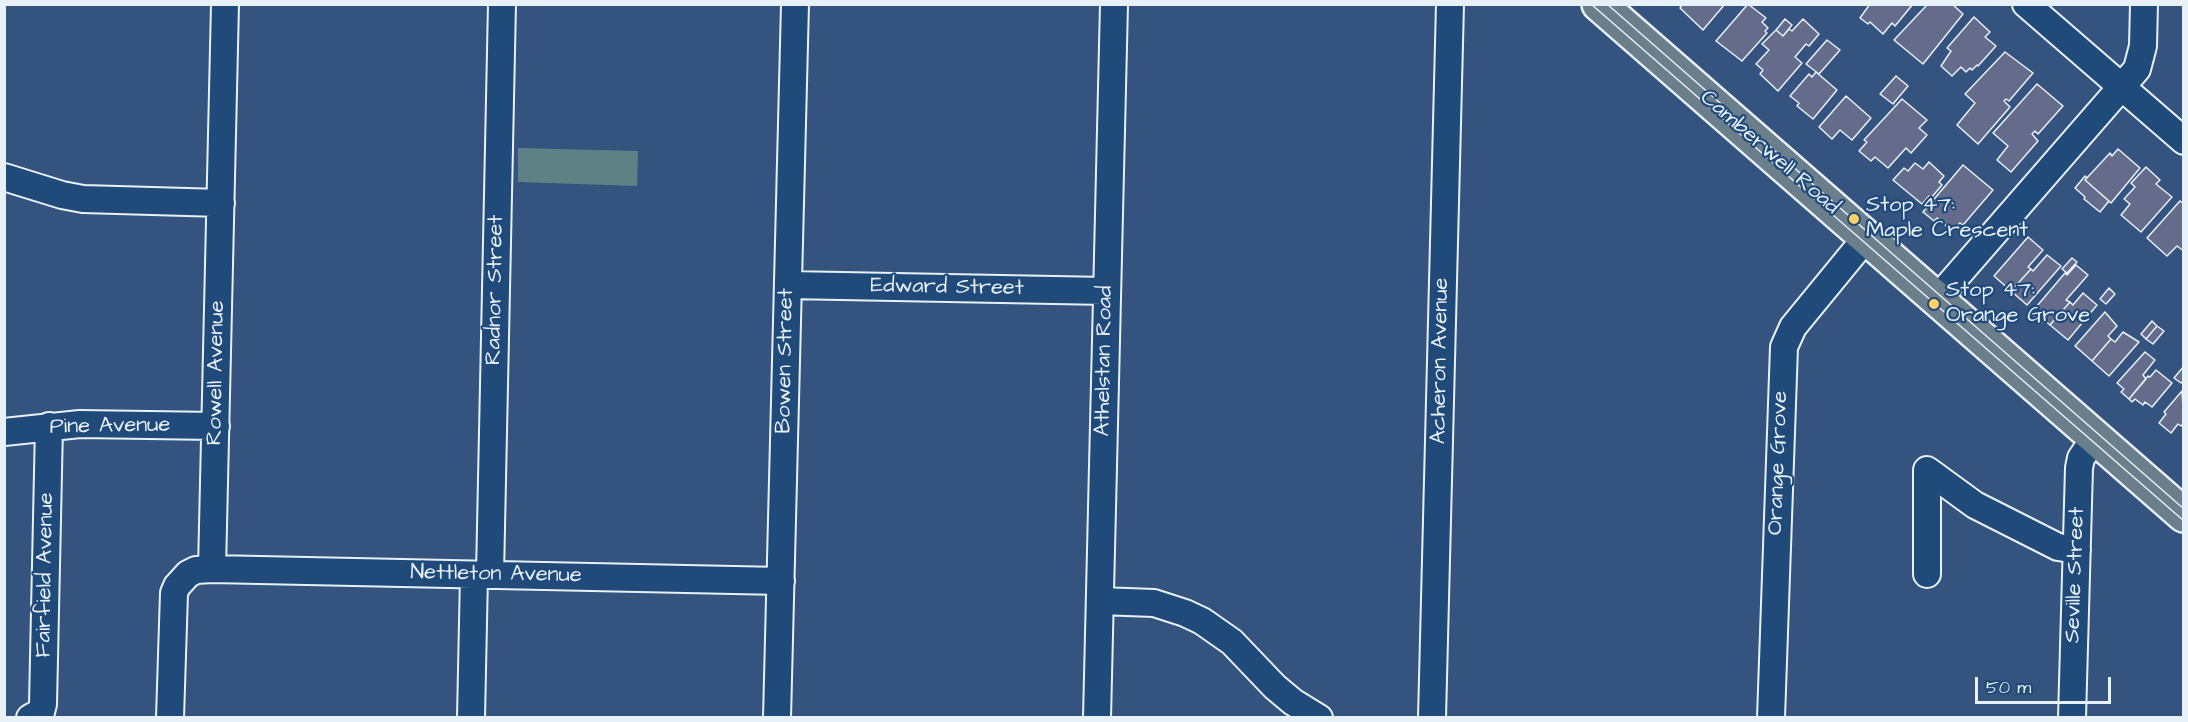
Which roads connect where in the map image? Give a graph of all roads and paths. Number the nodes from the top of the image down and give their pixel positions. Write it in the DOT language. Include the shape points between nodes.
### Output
graph roads {
  1 [pos="225,4"];
  2 [pos="502,4"];
  3 [pos="795,4"];
  4 [pos="1114,4"];
  5 [pos="1450,4"];
  6 [pos="1599,4"];
  7 [pos="2026,4"];
  8 [pos="2144,4"];
  9 [pos="2122,88"];
  10 [pos="2184,141"];
  11 [pos="4,177"];
  12 [pos="221,203"];
  13 [pos="1866,237"];
  14 [pos="788,285"];
  15 [pos="1107,291"];
  16 [pos="1936,300"];
  17 [pos="49,426"];
  18 [pos="216,426"];
  19 [pos="4,432"];
  20 [pos="2095,438"];
  21 [pos="2184,515"];
  22 [pos="2077,550"];
  23 [pos="212,569"];
  24 [pos="1926,574"];
  25 [pos="482,575"];
  26 [pos="781,581"];
  27 [pos="1100,601"];
  28 [pos="30,717"];
  29 [pos="170,717"];
  30 [pos="471,717"];
  31 [pos="777,717"];
  32 [pos="1097,717"];
  33 [pos="1319,717"];
  34 [pos="1432,717"];
  35 [pos="1771,717"];
  36 [pos="2072,717"];
  1 -- 12 [label="street, Rowell Avenue"];
  2 -- 25 [label="street, Radnor Street"];
  3 -- 14 [label="street, Bowen Street"];
  4 -- 15 [label="street, Athelstan Road"];
  5 -- 34 [label="street, Acheron Avenue"];
  6 -- 13 [label="main road, Camberwell Road"];
  7 -- 9 [label="street"];
  8 -- 9 [label="street" via="2143,46 2137,69"];
  9 -- 10 [label="street"];
  9 -- 16 [label="street"];
  11 -- 12 [label="street" via="83,199"];
  12 -- 18 [label="street, Rowell Avenue"];
  13 -- 16 [label="main road, Camberwell Road"];
  13 -- 35 [label="street, Orange Grove" via="1793,327 1784,347"];
  14 -- 15 [label="street, Edward Street"];
  14 -- 26 [label="street, Bowen Street"];
  15 -- 27 [label="street, Athelstan Road"];
  16 -- 20 [label="main road, Camberwell Road"];
  17 -- 18 [label="street, Pine Avenue"];
  17 -- 19 [label="street, Pine Avenue"];
  17 -- 28 [label="street, Fairfield Avenue" via="43,704 41,712"];
  18 -- 23 [label="street, Rowell Avenue"];
  20 -- 21 [label="main road, Camberwell Road"];
  20 -- 22 [label="street, Seville Street" via="2080,462"];
  22 -- 24 [label="street" via="2052,544 1974,505 1928,470"];
  22 -- 36 [label="street, Seville Street"];
  23 -- 25 [label="street, Nettleton Avenue"];
  23 -- 29 [label="street" via="188,574 174,593"];
  25 -- 26 [label="street, Nettleton Avenue"];
  25 -- 30 [label="street, Radnor Street"];
  26 -- 31 [label="street, Bowen Street"];
  27 -- 32 [label="street, Athelstan Road"];
  27 -- 33 [label="street" via="1154,603 1202,621 1232,642 1284,694"];
}
